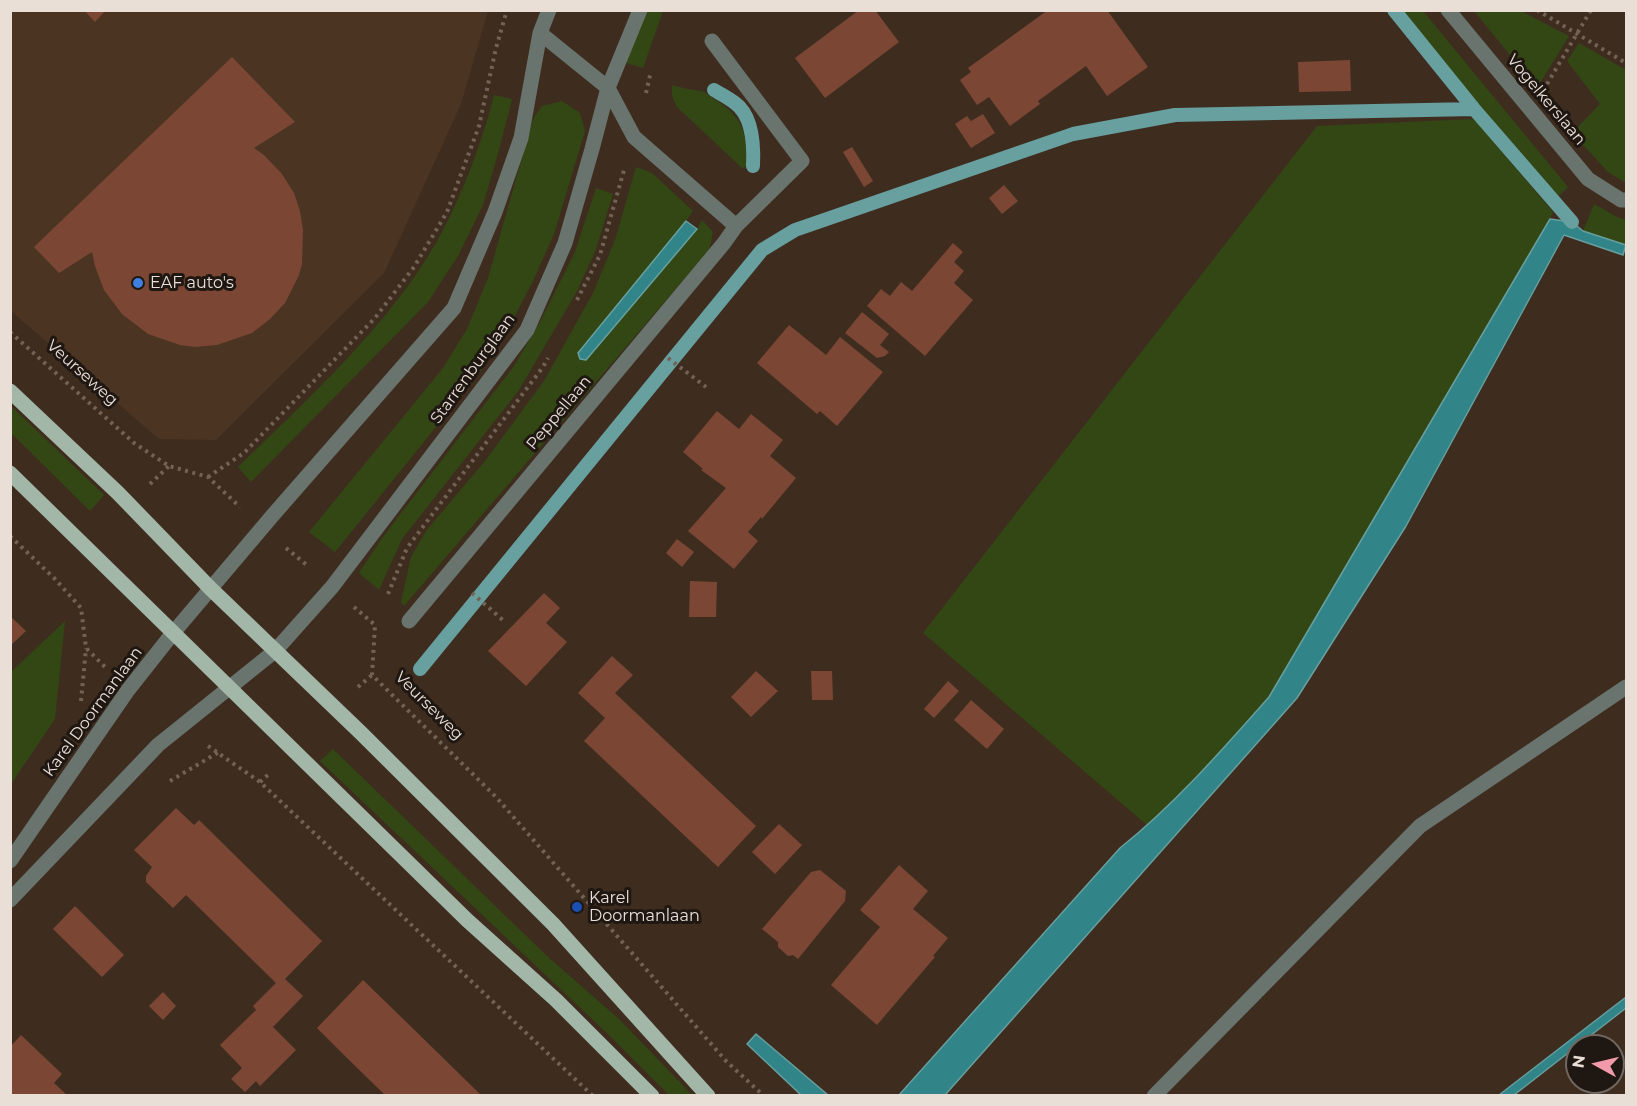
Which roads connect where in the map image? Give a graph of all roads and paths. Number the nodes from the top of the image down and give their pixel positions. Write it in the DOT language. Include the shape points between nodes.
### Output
graph roads {
  1 [pos="507,10"];
  2 [pos="549,10"];
  3 [pos="640,10"];
  4 [pos="1448,10"];
  5 [pos="1537,10"];
  6 [pos="1591,10"];
  7 [pos="540,33"];
  8 [pos="1577,35"];
  9 [pos="712,41"];
  10 [pos="1626,63"];
  11 [pos="608,88"];
  12 [pos="1531,110"];
  13 [pos="1626,200"];
  14 [pos="736,226"];
  15 [pos="10,332"];
  16 [pos="686,372"];
  17 [pos="705,387"];
  18 [pos="10,391"];
  19 [pos="10,473"];
  20 [pos="208,477"];
  21 [pos="262,527"];
  22 [pos="10,536"];
  23 [pos="332,587"];
  24 [pos="211,588"];
  25 [pos="470,591"];
  26 [pos="409,621"];
  27 [pos="505,622"];
  28 [pos="173,633"];
  29 [pos="275,651"];
  30 [pos="1626,687"];
  31 [pos="232,688"];
  32 [pos="128,690"];
  33 [pos="179,730"];
  34 [pos="10,861"];
  35 [pos="10,900"];
  36 [pos="593,1095"];
  37 [pos="652,1095"];
  38 [pos="708,1095"];
  39 [pos="764,1095"];
  40 [pos="1154,1095"];
  1 -- 20 [label="path" via="479,126 447,212 414,267 375,318 244,453"];
  2 -- 7 [label="street"];
  3 -- 11 [label="street, Starrenburglaan"];
  4 -- 12 [label="street, Vogelkerslaan"];
  5 -- 8 [label="path"];
  6 -- 8 [label="path"];
  7 -- 11 [label="street"];
  7 -- 21 [label="street" via="521,138 454,308"];
  8 -- 10 [label="path"];
  8 -- 12 [label="path"];
  9 -- 14 [label="street, Peppellaan" via="802,161"];
  11 -- 14 [label="street" via="634,137"];
  11 -- 23 [label="street, Starrenburglaan" via="565,243 527,330"];
  12 -- 13 [label="street, Vogelkerslaan" via="1588,179"];
  14 -- 26 [label="street, Peppellaan"];
  15 -- 20 [label="path, Veurseweg" via="134,443 169,466"];
  16 -- 17 [label="path"];
  18 -- 24 [label="main road"];
  19 -- 28 [label="main road"];
  20 -- 21 [label="path, Veurseweg"];
  21 -- 23 [label="path, Veurseweg"];
  21 -- 24 [label="street"];
  22 -- 32 [label="path" via="81,608 86,648"];
  23 -- 29 [label="street, Starrenburglaan"];
  23 -- 39 [label="path, Veurseweg" via="375,626 372,675 495,797 726,1060"];
  24 -- 28 [label="street, Karel Doormanlaan"];
  24 -- 29 [label="main road"];
  25 -- 27 [label="path"];
  28 -- 31 [label="main road"];
  28 -- 32 [label="street, Karel Doormanlaan"];
  29 -- 31 [label="street, Starrenburglaan"];
  29 -- 38 [label="main road" via="554,924"];
  30 -- 40 [label="street" via="1420,826"];
  31 -- 33 [label="street"];
  31 -- 37 [label="main road" via="458,912"];
  32 -- 34 [label="street, Karel Doormanlaan"];
  33 -- 35 [label="street" via="158,745"];
  33 -- 36 [label="path" via="219,752 260,782"];
}
